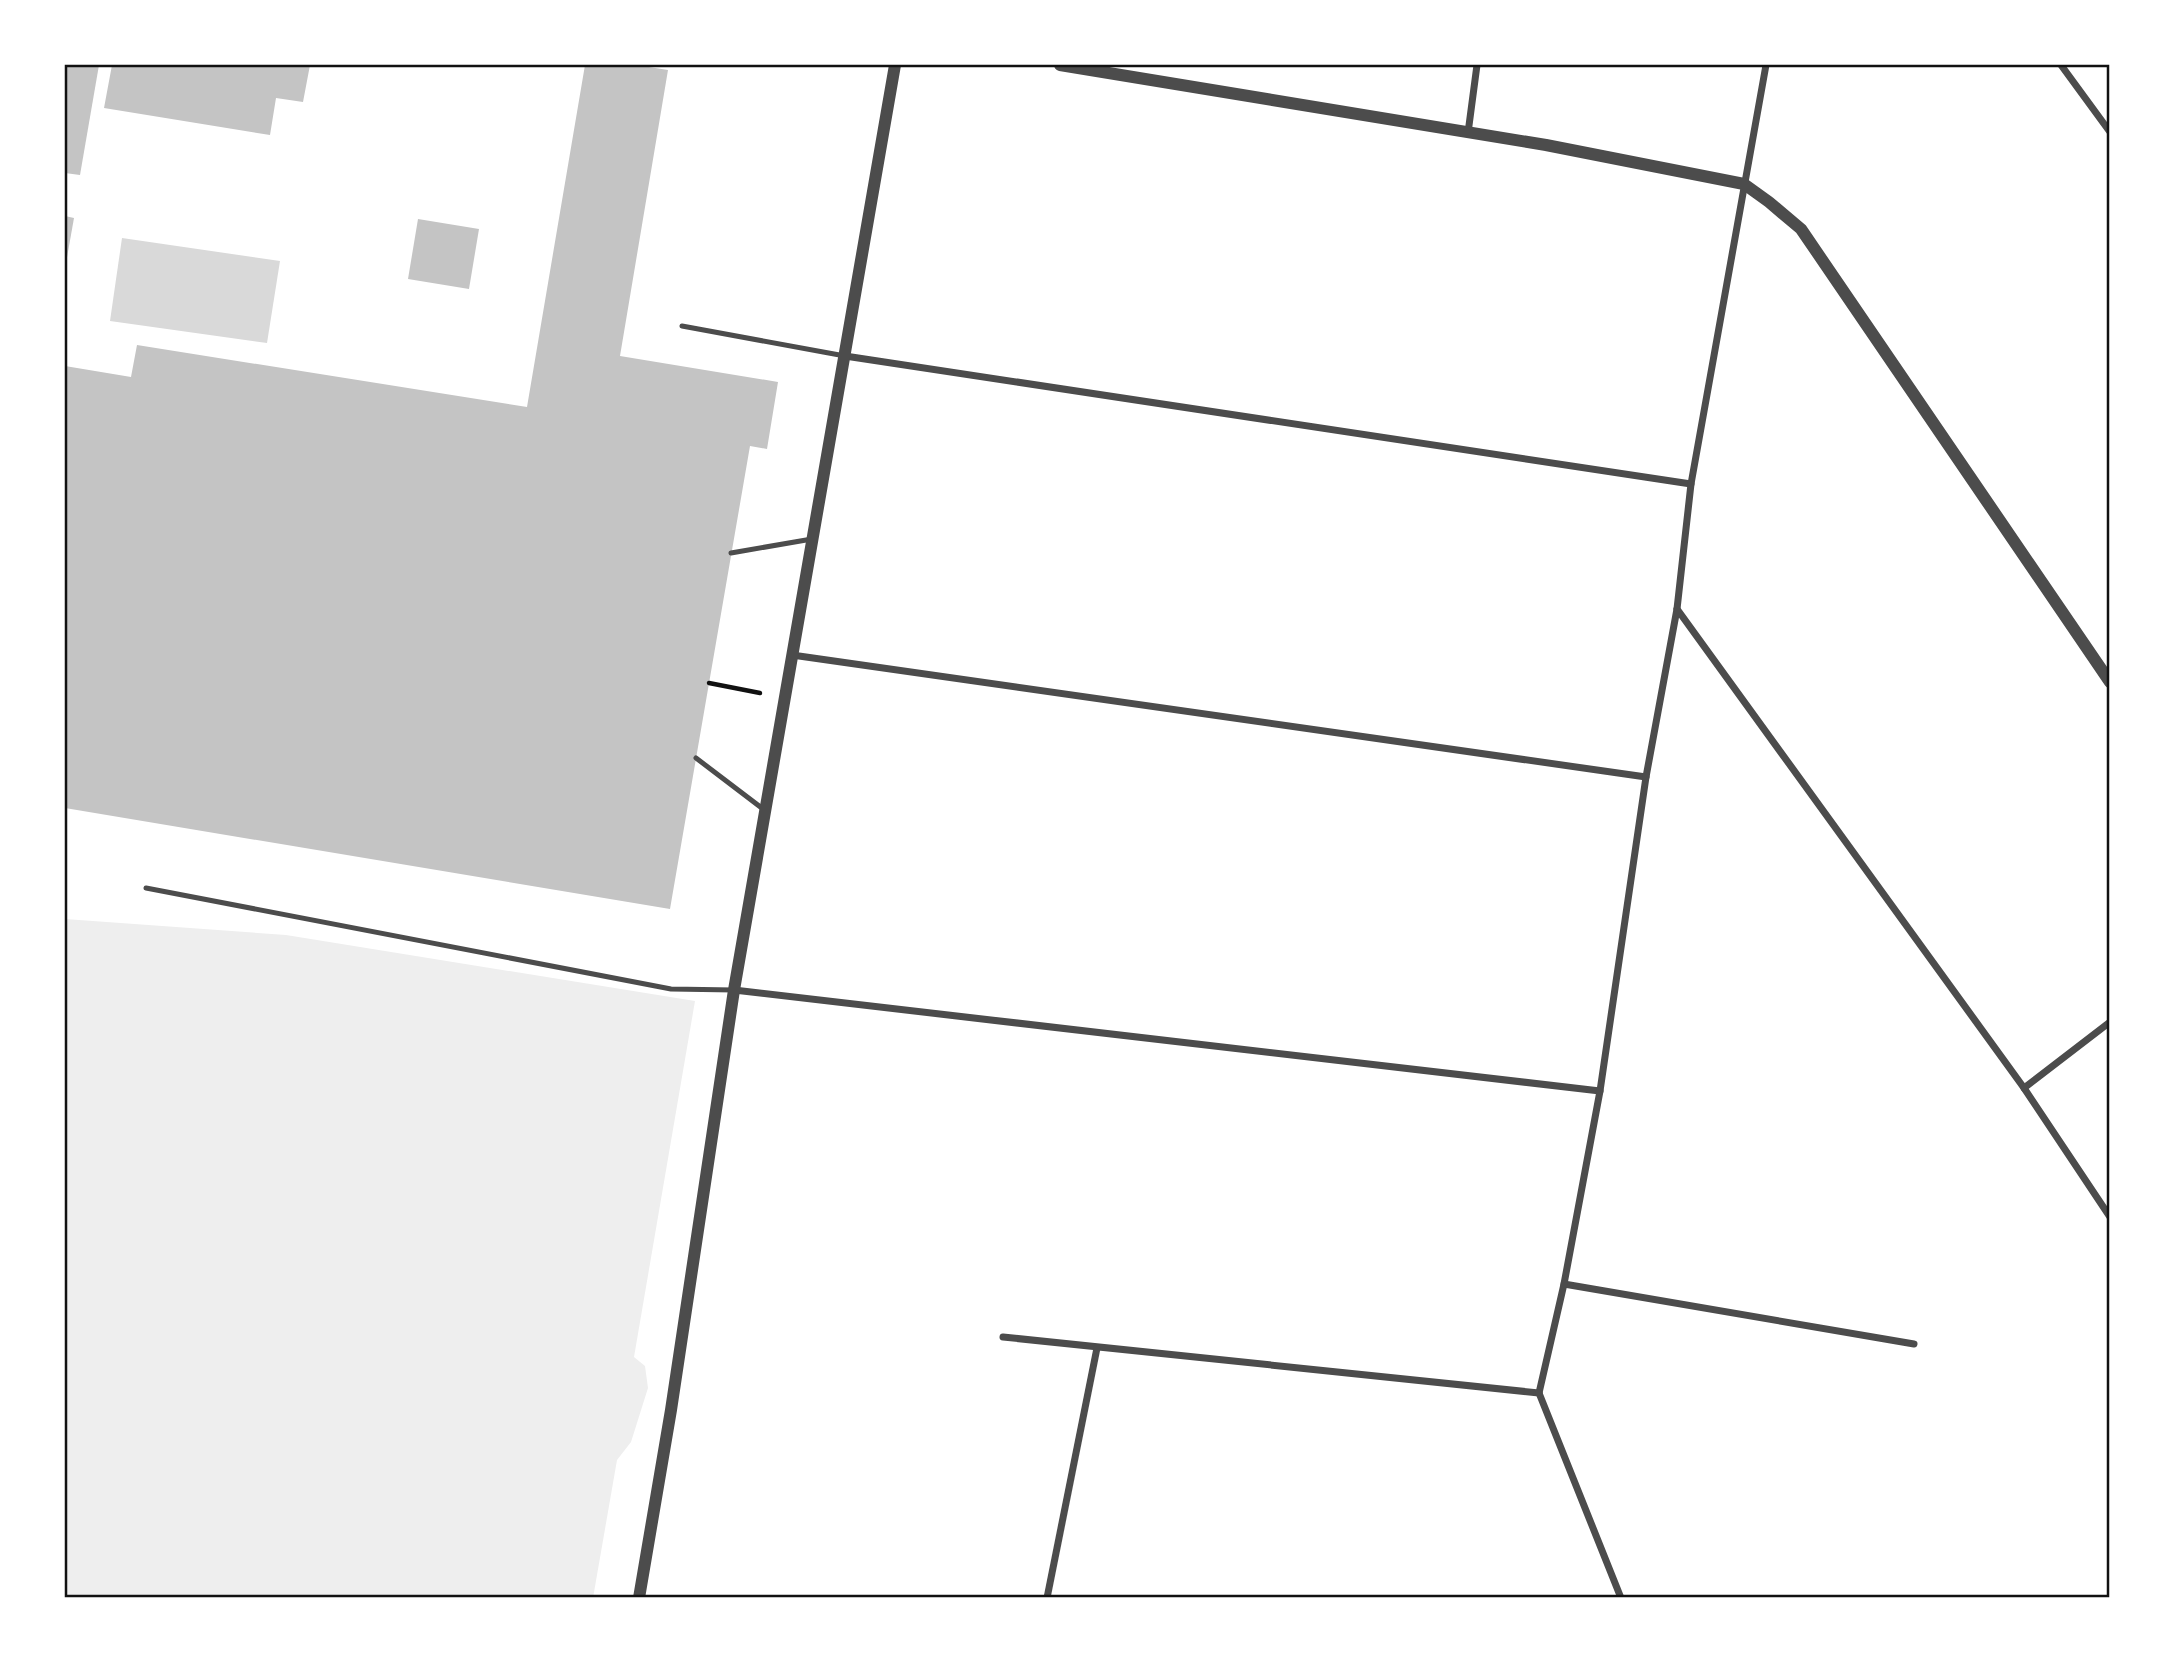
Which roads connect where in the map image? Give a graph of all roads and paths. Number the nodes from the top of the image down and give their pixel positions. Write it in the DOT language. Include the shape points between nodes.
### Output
graph roads {
  1 [pos="895,65"];
  2 [pos="1060,65"];
  3 [pos="1477,65"];
  4 [pos="1766,65"];
  5 [pos="2060,65"];
  6 [pos="2110,132"];
  7 [pos="1468,133"];
  8 [pos="1744,184"];
  9 [pos="682,326"];
  10 [pos="845,356"];
  11 [pos="1691,484"];
  12 [pos="813,539"];
  13 [pos="731,553"];
  14 [pos="1677,609"];
  15 [pos="792,655"];
  16 [pos="2110,682"];
  17 [pos="709,683"];
  18 [pos="785,698"];
  19 [pos="696,758"];
  20 [pos="1646,777"];
  21 [pos="765,810"];
  22 [pos="146,888"];
  23 [pos="734,990"];
  24 [pos="2110,1022"];
  25 [pos="2024,1088"];
  26 [pos="1600,1091"];
  27 [pos="2110,1217"];
  28 [pos="1564,1284"];
  29 [pos="1003,1337"];
  30 [pos="1914,1344"];
  31 [pos="1097,1348"];
  32 [pos="1539,1393"];
  33 [pos="639,1598"];
  34 [pos="1047,1598"];
  35 [pos="1621,1598"];
  1 -- 10 [label="street"];
  2 -- 7 [label="street"];
  3 -- 7 [label="street"];
  4 -- 8 [label="street"];
  5 -- 6 [label="street"];
  7 -- 8 [label="street"];
  8 -- 11 [label="street"];
  8 -- 16 [label="street" via="1801,229"];
  9 -- 10 [label="lane"];
  10 -- 11 [label="street"];
  10 -- 12 [label="street"];
  11 -- 14 [label="street"];
  12 -- 13 [label="lane"];
  12 -- 15 [label="street"];
  14 -- 20 [label="street"];
  14 -- 25 [label="street"];
  15 -- 18 [label="street"];
  15 -- 20 [label="street"];
  17 -- 18 [label="path"];
  18 -- 21 [label="street"];
  19 -- 21 [label="lane"];
  20 -- 26 [label="street"];
  21 -- 23 [label="street"];
  22 -- 23 [label="lane" via="671,989"];
  23 -- 26 [label="street"];
  23 -- 33 [label="street"];
  24 -- 25 [label="street"];
  25 -- 27 [label="street"];
  26 -- 28 [label="street"];
  28 -- 30 [label="street"];
  28 -- 32 [label="street"];
  29 -- 31 [label="street"];
  31 -- 32 [label="street"];
  31 -- 34 [label="street"];
  32 -- 35 [label="street"];
}
